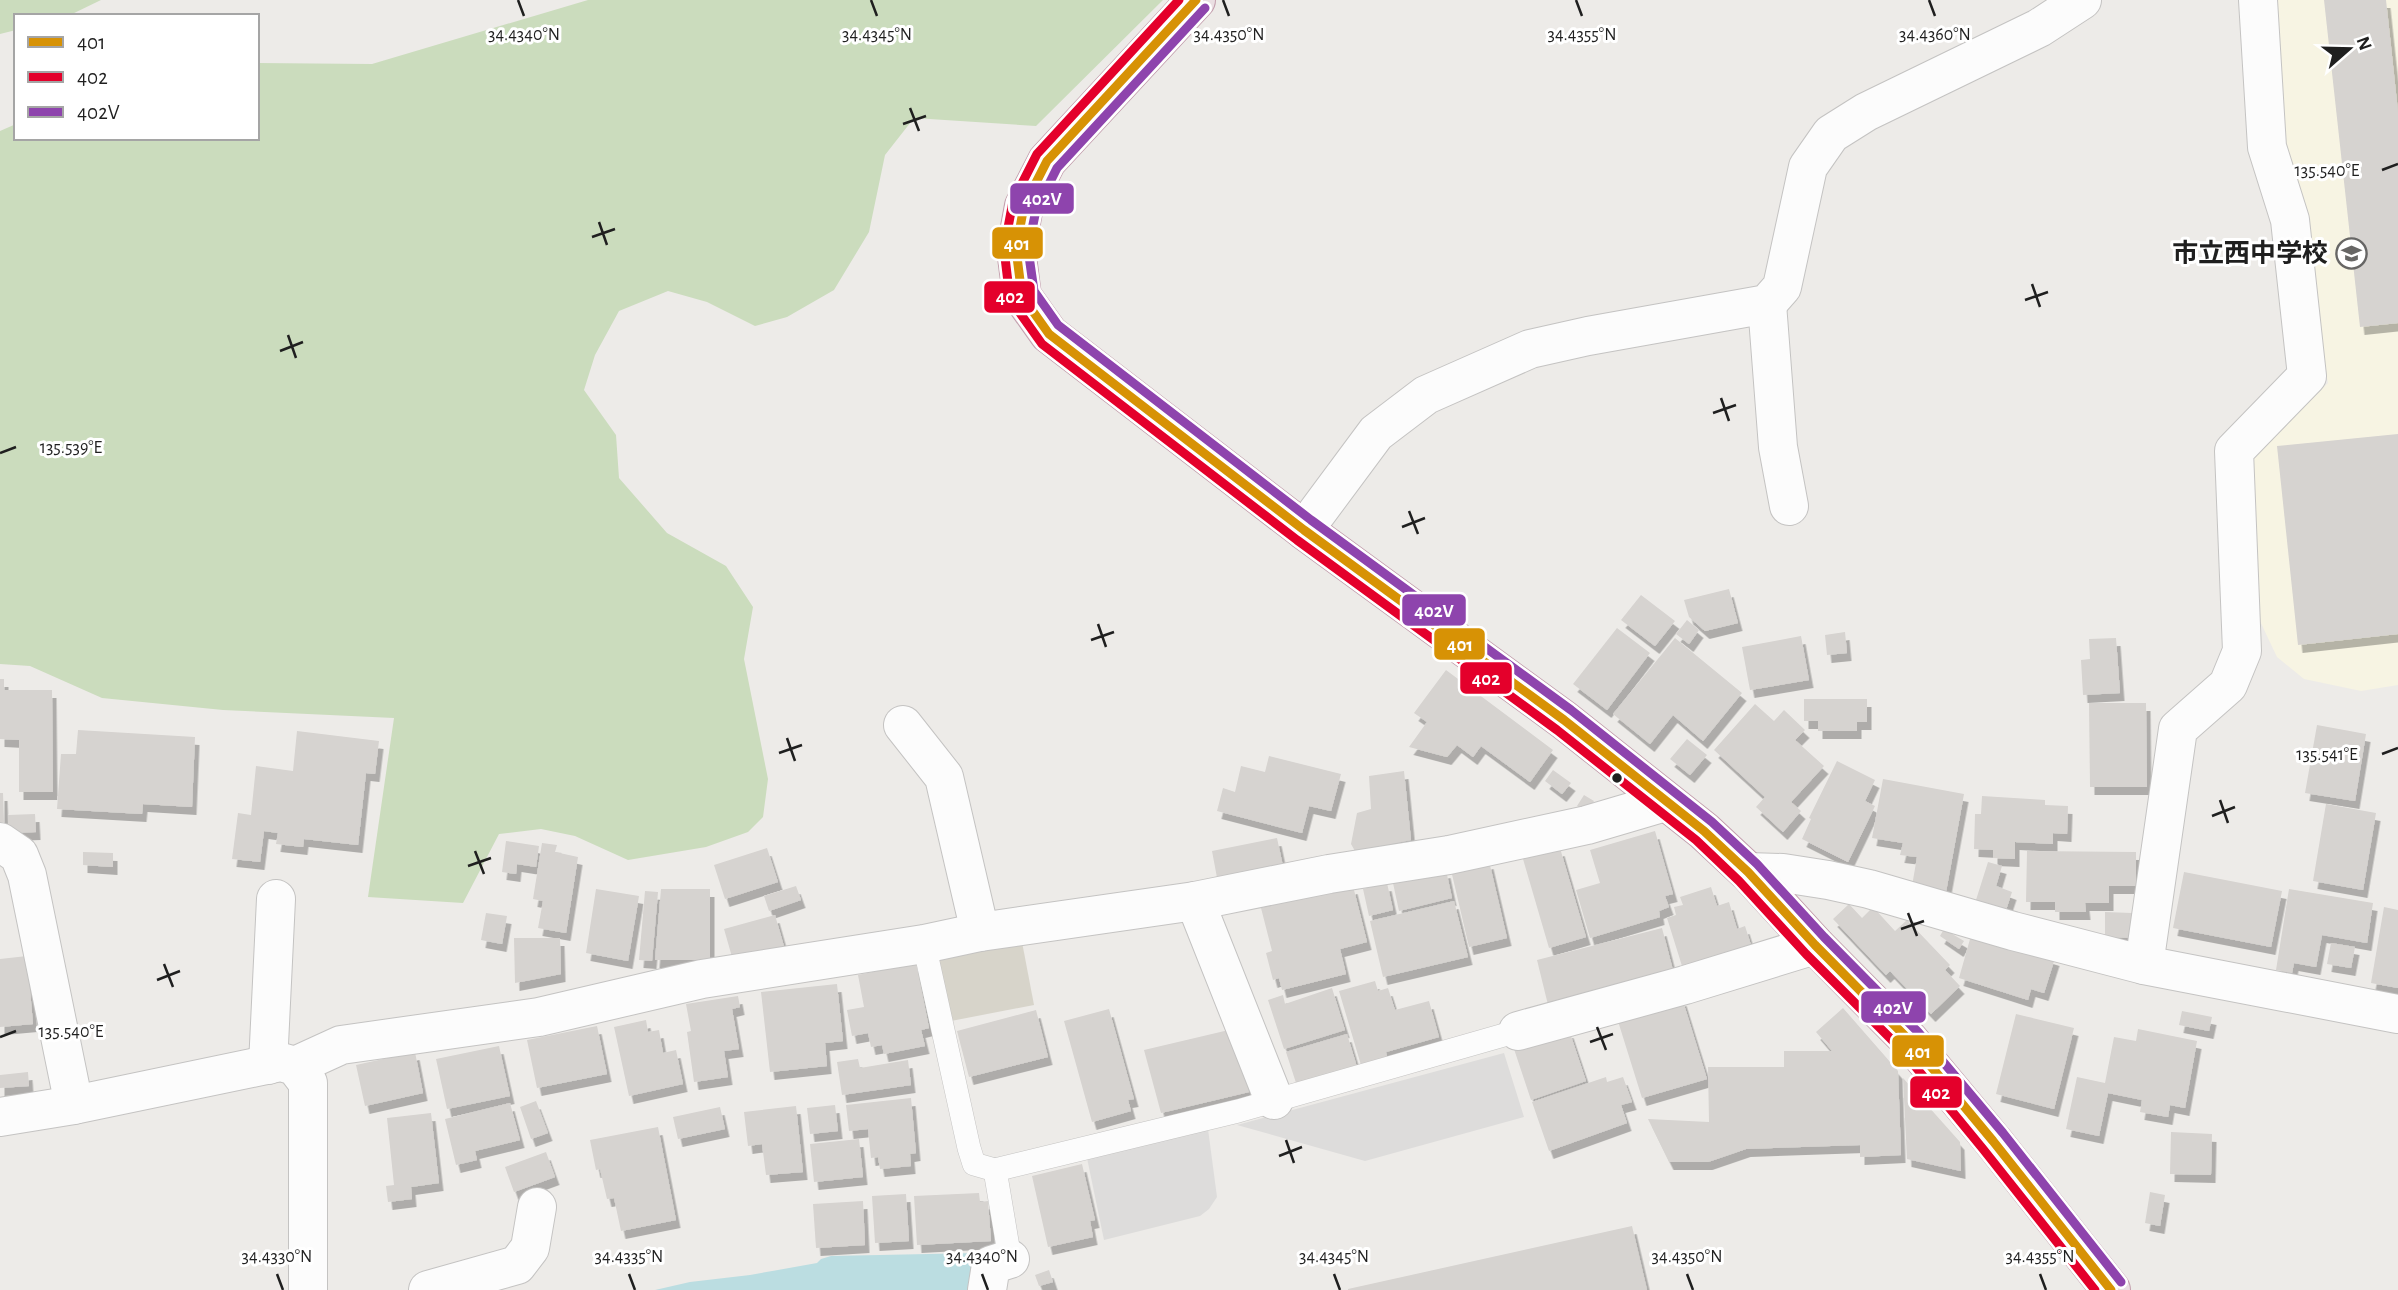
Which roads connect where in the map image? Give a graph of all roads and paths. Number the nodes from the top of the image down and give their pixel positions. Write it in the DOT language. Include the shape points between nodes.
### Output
graph roads {
  1 [pos="1196,0"];
  2 [pos="2082,0"];
  3 [pos="2258,0"];
  4 [pos="1767,304"];
  5 [pos="1789,506"];
  6 [pos="1304,530"];
  7 [pos="903,725"];
  8 [pos="1665,802"];
  9 [pos="0,842"];
  10 [pos="1748,872"];
  11 [pos="276,899"];
  12 [pos="1195,901"];
  13 [pos="980,932"];
  14 [pos="924,944"];
  15 [pos="1815,945"];
  16 [pos="2144,965"];
  17 [pos="2398,1014"];
  18 [pos="1518,1031"];
  19 [pos="282,1065"];
  20 [pos="1274,1100"];
  21 [pos="74,1105"];
  22 [pos="0,1117"];
  23 [pos="995,1170"];
  24 [pos="537,1207"];
  25 [pos="1010,1259"];
  26 [pos="308,1290"];
  27 [pos="428,1290"];
  28 [pos="987,1290"];
  29 [pos="2111,1290"];
  1 -- 6 [label="highway" via="1047,161 1024,206 1016,249 1022,296 1049,334"];
  2 -- 4 [label="street" via="2039,28 1866,112 1831,134 1808,167 1782,287"];
  3 -- 16 [label="street" via="2267,148 2290,220 2307,376 2234,451 2242,651 2228,685 2178,729"];
  4 -- 5 [label="street" via="1778,447"];
  4 -- 6 [label="street" via="1530,349 1426,395 1376,433"];
  6 -- 8 [label="highway" via="1564,720"];
  7 -- 13 [label="street" via="944,777"];
  8 -- 10 [label="highway"];
  8 -- 12 [label="street" via="1461,853"];
  9 -- 21 [label="street" via="19,855 27,875"];
  10 -- 15 [label="highway"];
  10 -- 16 [label="street" via="1783,873 1859,887"];
  11 -- 19 [label="street"];
  12 -- 13 [label="street"];
  12 -- 20 [label="street"];
  13 -- 14 [label="street"];
  14 -- 19 [label="street" via="702,979 540,1017 341,1045"];
  14 -- 23 [label="lane" via="974,1164"];
  15 -- 18 [label="street"];
  15 -- 29 [label="highway" via="1909,1040"];
  16 -- 17 [label="street"];
  18 -- 20 [label="lane"];
  19 -- 21 [label="street"];
  19 -- 26 [label="street" via="308,1083"];
  20 -- 23 [label="lane"];
  21 -- 22 [label="street"];
  23 -- 25 [label="lane"];
  24 -- 27 [label="street" via="530,1248 517,1265"];
  25 -- 28 [label="street" via="991,1265"];
}
